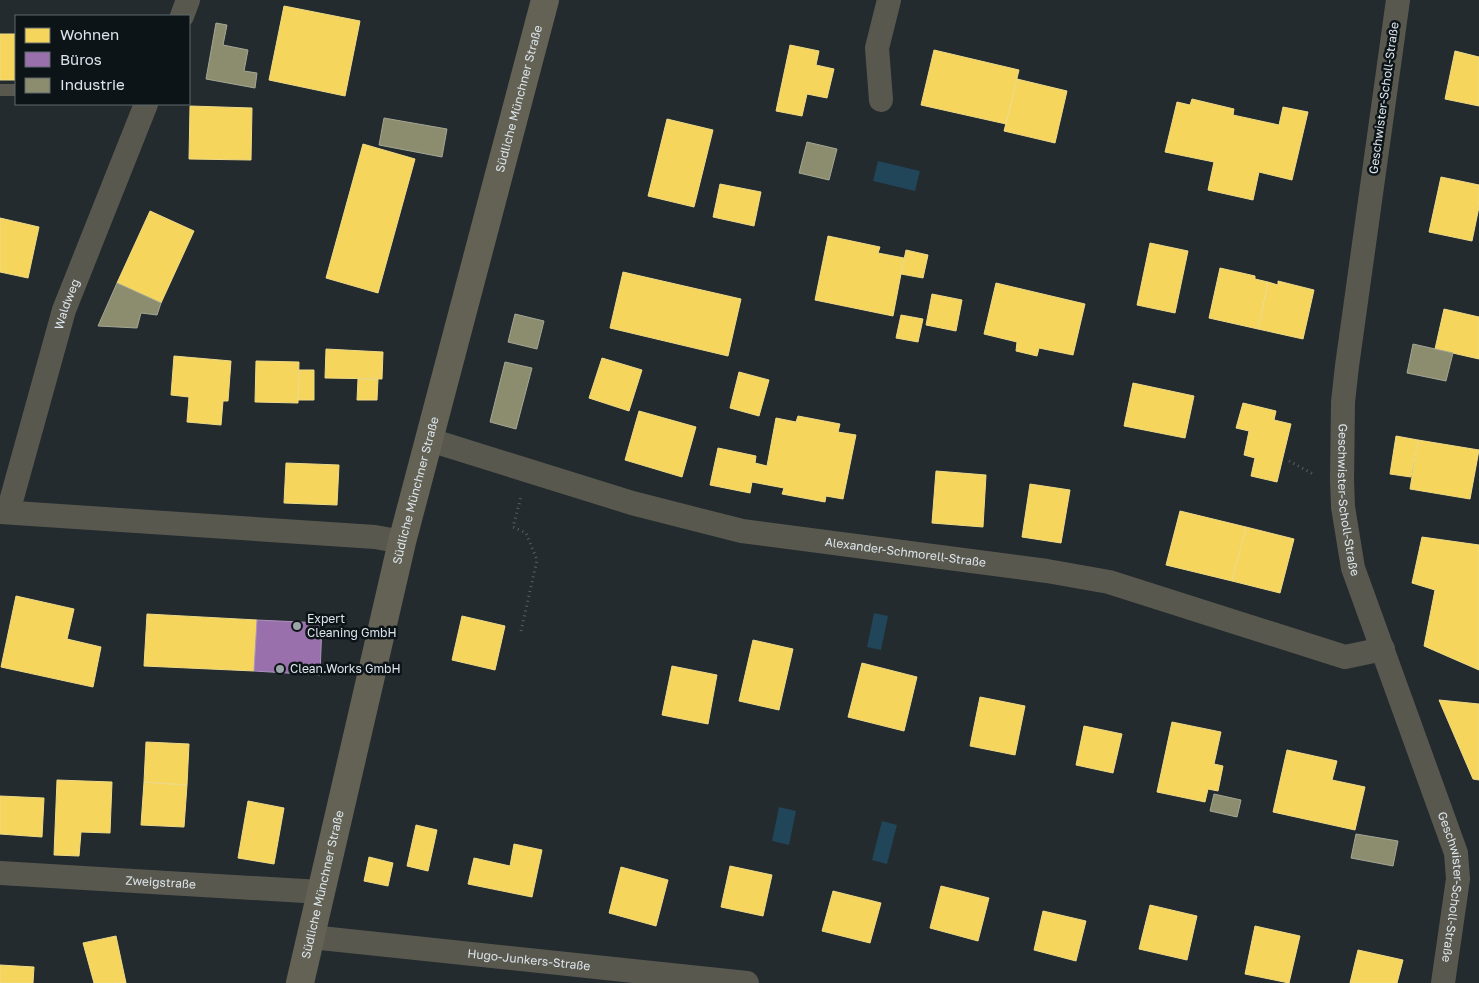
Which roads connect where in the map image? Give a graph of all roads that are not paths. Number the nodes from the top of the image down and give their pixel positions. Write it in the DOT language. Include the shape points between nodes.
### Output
graph roads {
  1 [pos="188,0"];
  2 [pos="544,0"];
  3 [pos="889,0"];
  4 [pos="1398,0"];
  5 [pos="182,15"];
  6 [pos="0,90"];
  7 [pos="15,90"];
  8 [pos="881,100"];
  9 [pos="146,105"];
  10 [pos="430,440"];
  11 [pos="4,512"];
  12 [pos="402,542"];
  13 [pos="1383,649"];
  14 [pos="0,873"];
  15 [pos="321,892"];
  16 [pos="311,937"];
  17 [pos="300,983"];
  18 [pos="747,983"];
  19 [pos="1443,983"];
  1 -- 5 [label="street"];
  2 -- 10 [label="main road, Südliche Münchner Straße"];
  3 -- 8 [label="street" via="877,48"];
  4 -- 13 [label="street, Geschwister-Scholl-Straße" via="1342,410 1343,507 1353,568"];
  6 -- 7 [label="lane"];
  9 -- 11 [label="street, Waldweg" via="64,310"];
  10 -- 12 [label="main road, Südliche Münchner Straße"];
  10 -- 13 [label="street, Alexander-Schmorell-Straße" via="632,503 742,531 1109,582 1345,657"];
  11 -- 12 [label="street, Waldweg" via="375,537"];
  12 -- 15 [label="main road, Südliche Münchner Straße"];
  13 -- 19 [label="street, Geschwister-Scholl-Straße" via="1456,853 1458,879"];
  14 -- 15 [label="street, Zweigstraße"];
  15 -- 16 [label="main road, Südliche Münchner Straße"];
  16 -- 17 [label="main road, Südliche Münchner Straße"];
  16 -- 18 [label="street, Hugo-Junkers-Straße"];
}
